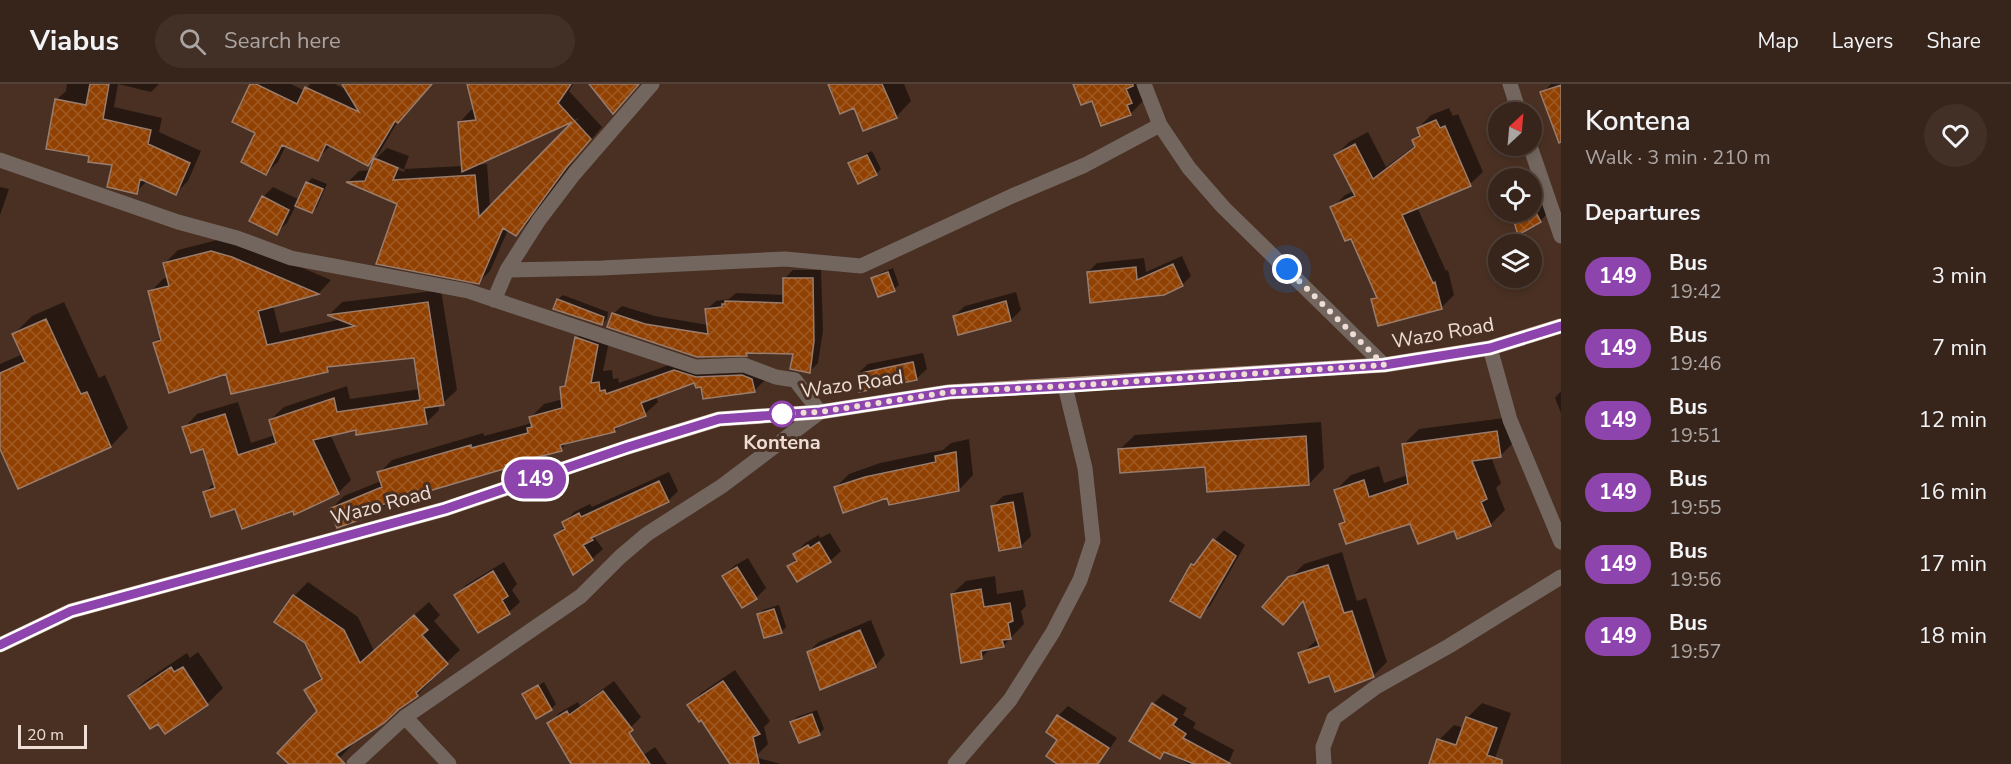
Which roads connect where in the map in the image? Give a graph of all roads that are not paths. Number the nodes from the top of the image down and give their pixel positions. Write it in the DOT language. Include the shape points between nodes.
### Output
graph roads {
  1 [pos="652,84"];
  2 [pos="1144,84"];
  3 [pos="1510,84"];
  4 [pos="1516,102"];
  5 [pos="1160,125"];
  6 [pos="1533,156"];
  7 [pos="0,160"];
  8 [pos="1561,236"];
  9 [pos="507,270"];
  10 [pos="494,300"];
  11 [pos="1561,326"];
  12 [pos="1490,348"];
  13 [pos="1384,365"];
  14 [pos="1065,386"];
  15 [pos="820,412"];
  16 [pos="1561,542"];
  17 [pos="1561,578"];
  18 [pos="0,645"];
  19 [pos="405,717"];
  20 [pos="354,764"];
  21 [pos="449,764"];
  22 [pos="955,764"];
  23 [pos="1324,764"];
  1 -- 9 [label="street" via="574,174"];
  2 -- 5 [label="street"];
  3 -- 4 [label="street"];
  5 -- 9 [label="street" via="1085,165 861,266 785,259"];
  5 -- 13 [label="street" via="1189,168 1223,207"];
  6 -- 8 [label="street"];
  7 -- 10 [label="street" via="291,258 468,291"];
  9 -- 10 [label="street"];
  10 -- 15 [label="street" via="696,367 744,365 795,380"];
  11 -- 12 [label="main road, Wazo Road"];
  12 -- 13 [label="main road, Wazo Road"];
  12 -- 16 [label="street" via="1510,420"];
  13 -- 14 [label="main road, Wazo Road"];
  14 -- 15 [label="main road, Wazo Road" via="949,392"];
  14 -- 22 [label="street" via="1085,468 1093,541 1080,580 1047,642 1010,700"];
  15 -- 18 [label="main road, Wazo Road" via="719,419 445,509 71,611"];
  15 -- 19 [label="street" via="722,486 647,534 581,596"];
  17 -- 23 [label="street" via="1376,687 1334,718 1323,747"];
  19 -- 20 [label="street"];
  19 -- 21 [label="street"];
}
